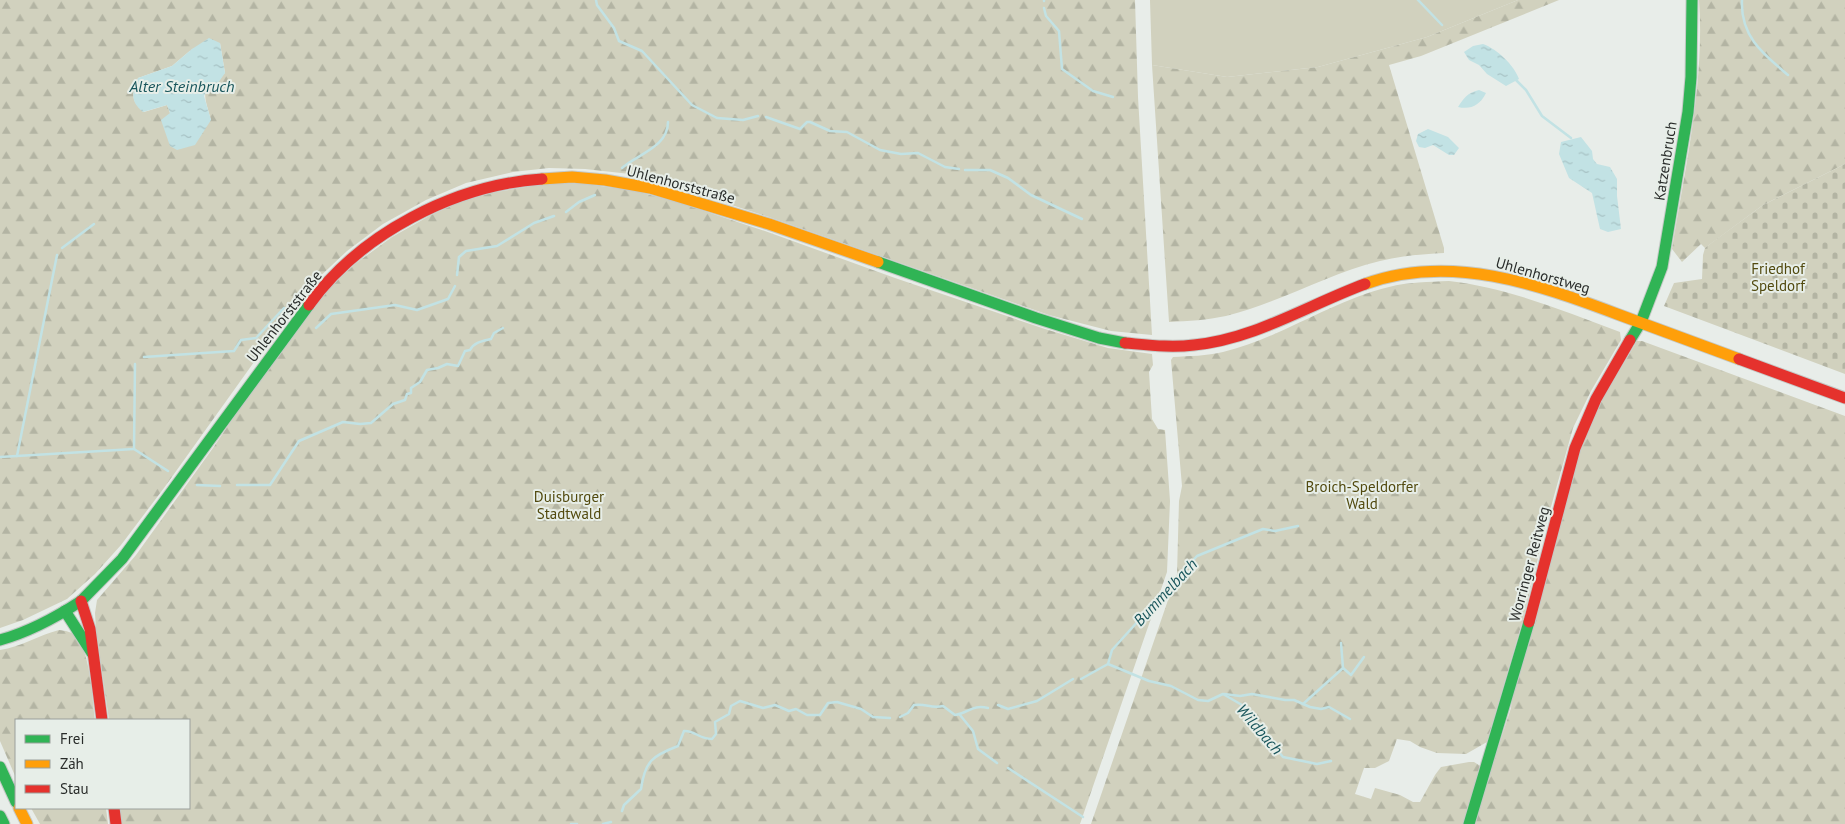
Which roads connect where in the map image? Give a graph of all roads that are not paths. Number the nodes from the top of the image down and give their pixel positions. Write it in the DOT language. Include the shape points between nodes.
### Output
graph roads {
  1 [pos="1692,0"];
  2 [pos="1641,322"];
  3 [pos="1110,340"];
  4 [pos="1845,398"];
  5 [pos="81,601"];
  6 [pos="65,611"];
  7 [pos="0,640"];
  8 [pos="93,656"];
  9 [pos="102,719"];
  10 [pos="0,767"];
  11 [pos="15,800"];
  12 [pos="20,809"];
  13 [pos="114,809"];
  14 [pos="0,816"];
  15 [pos="4,824"];
  16 [pos="27,824"];
  17 [pos="116,824"];
  18 [pos="1469,824"];
  1 -- 2 [label="main road, Katzenbruch" via="1691,77 1681,162 1662,267"];
  2 -- 3 [label="main road, Uhlenhorstweg" via="1520,281 1447,270 1383,279 1350,290 1266,328 1220,342 1166,346"];
  2 -- 4 [label="main road, Uhlenhorstweg"];
  2 -- 18 [label="main road, Worringer Reitweg" via="1596,399 1575,448 1529,621"];
  3 -- 5 [label="main road, Uhlenhorststraße" via="1046,322 764,223 636,184 586,177 556,177 489,187 425,211 389,231 320,288 122,560"];
  5 -- 6 [label="main road, Uhlenhorststraße"];
  5 -- 8 [label="main road" via="92,632"];
  6 -- 7 [label="main road, Uhlenhorststraße"];
  6 -- 8 [label="main road"];
  8 -- 9 [label="main road"];
  10 -- 11 [label="main road"];
  12 -- 16 [label="main road"];
  13 -- 17 [label="main road"];
  14 -- 15 [label="main road"];
}
